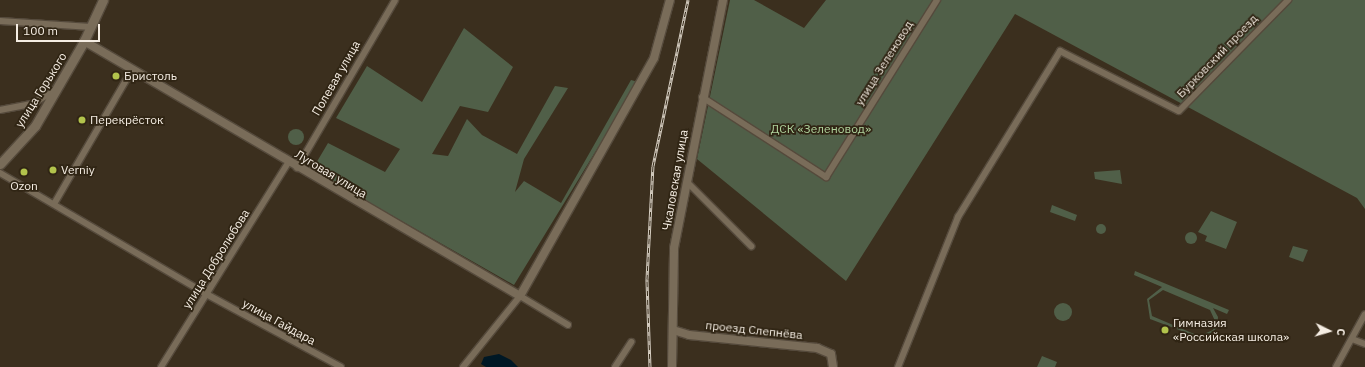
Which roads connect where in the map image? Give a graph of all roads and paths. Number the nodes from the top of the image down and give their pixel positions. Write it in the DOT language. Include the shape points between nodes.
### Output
graph roads {
  1 [pos="103,0"];
  2 [pos="395,0"];
  3 [pos="670,0"];
  4 [pos="723,0"];
  5 [pos="937,0"];
  6 [pos="1288,0"];
  7 [pos="0,21"];
  8 [pos="91,27"];
  9 [pos="84,41"];
  10 [pos="132,70"];
  11 [pos="57,91"];
  12 [pos="702,96"];
  13 [pos="0,110"];
  14 [pos="288,163"];
  15 [pos="0,164"];
  16 [pos="297,168"];
  17 [pos="0,173"];
  18 [pos="687,182"];
  19 [pos="54,204"];
  20 [pos="751,246"];
  21 [pos="208,295"];
  22 [pos="520,296"];
  23 [pos="1365,314"];
  24 [pos="568,325"];
  25 [pos="673,330"];
  26 [pos="1352,338"];
  27 [pos="631,342"];
  28 [pos="1365,344"];
  29 [pos="161,367"];
  30 [pos="342,367"];
  31 [pos="463,367"];
  32 [pos="615,367"];
  33 [pos="672,367"];
  34 [pos="832,367"];
  35 [pos="898,367"];
  36 [pos="1336,367"];
  1 -- 8 [label="main road, улица Горького"];
  2 -- 16 [label="street, Полевая улица"];
  3 -- 22 [label="street" via="654,58"];
  4 -- 12 [label="street, Чкаловская улица"];
  5 -- 12 [label="street, улица Зеленовод" via="826,177"];
  6 -- 35 [label="street, Бурковский проезд" via="1179,111 1060,51 958,217"];
  7 -- 8 [label="street"];
  8 -- 9 [label="main road, улица Горького"];
  9 -- 10 [label="street, Луговая улица"];
  9 -- 11 [label="main road, улица Горького"];
  10 -- 14 [label="street, Луговая улица"];
  10 -- 19 [label="street"];
  11 -- 13 [label="street" via="32,104"];
  11 -- 15 [label="main road, улица Горького" via="35,126"];
  12 -- 18 [label="street, Чкаловская улица"];
  14 -- 16 [label="street, Луговая улица"];
  14 -- 21 [label="street, улица Добролюбова"];
  16 -- 22 [label="street, Луговая улица"];
  17 -- 19 [label="street, улица Гайдара"];
  18 -- 20 [label="street"];
  18 -- 25 [label="street, Чкаловская улица" via="674,248"];
  19 -- 21 [label="street, улица Гайдара"];
  21 -- 29 [label="street, улица Добролюбова"];
  21 -- 30 [label="street, улица Гайдара"];
  22 -- 24 [label="street, Луговая улица"];
  22 -- 31 [label="street"];
  23 -- 26 [label="street"];
  25 -- 33 [label="street, Чкаловская улица"];
  25 -- 34 [label="street, проезд Слепнёва" via="689,335 817,348 832,354"];
  26 -- 28 [label="street"];
  26 -- 36 [label="street"];
  27 -- 32 [label="street"];
}
